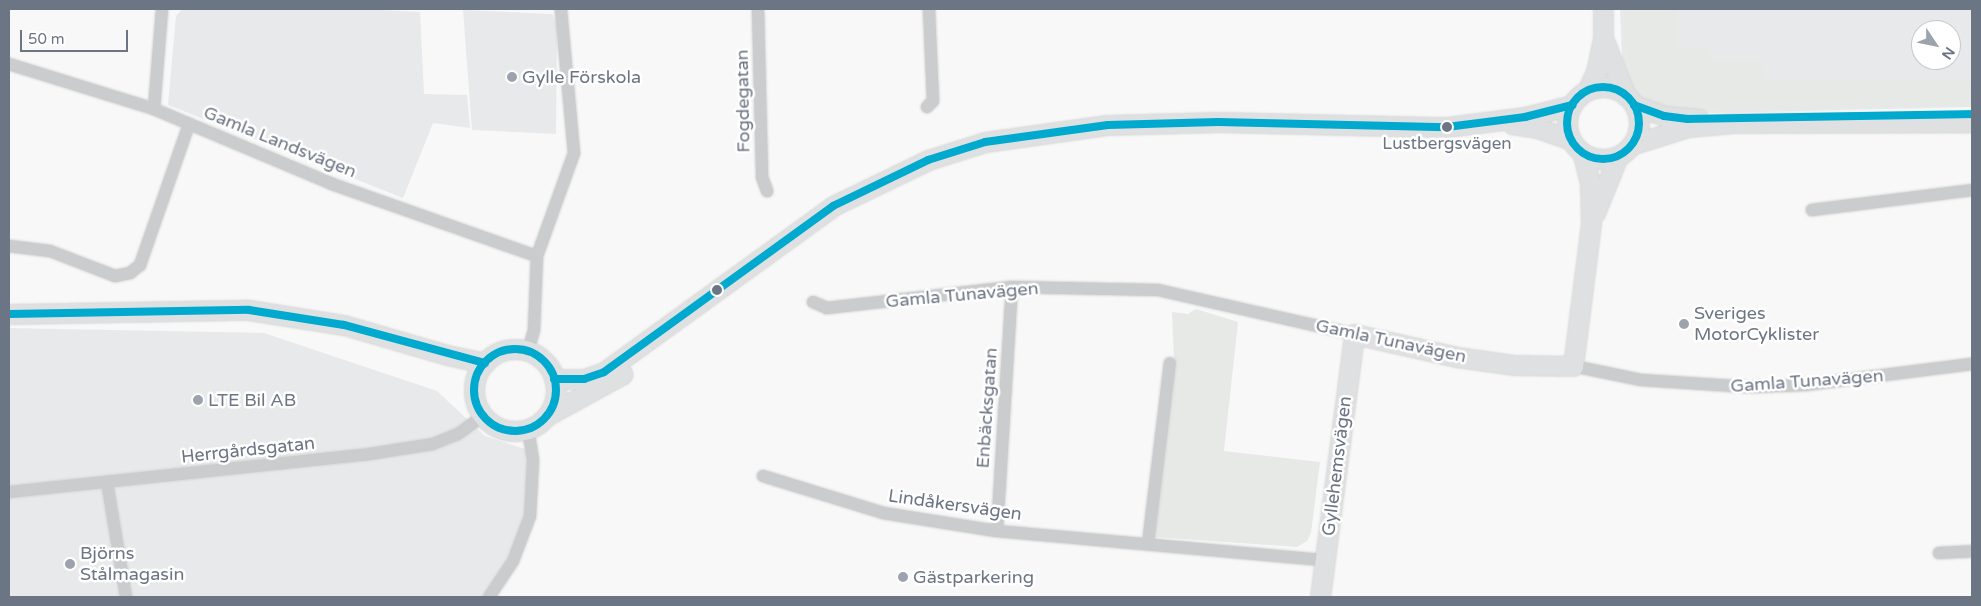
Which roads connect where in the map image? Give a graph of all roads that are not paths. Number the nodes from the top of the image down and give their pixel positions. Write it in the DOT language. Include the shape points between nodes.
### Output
graph roads {
  1 [pos="162,9"];
  2 [pos="561,9"];
  3 [pos="758,9"];
  4 [pos="930,9"];
  5 [pos="1603,9"];
  6 [pos="1603,38"];
  7 [pos="9,64"];
  8 [pos="1587,91"];
  9 [pos="1630,100"];
  10 [pos="1572,105"];
  11 [pos="927,107"];
  12 [pos="154,109"];
  13 [pos="1972,114"];
  14 [pos="1488,120"];
  15 [pos="1972,122"];
  16 [pos="190,124"];
  17 [pos="1577,147"];
  18 [pos="1625,151"];
  19 [pos="928,160"];
  20 [pos="1972,190"];
  21 [pos="767,191"];
  22 [pos="1812,210"];
  23 [pos="1591,223"];
  24 [pos="9,246"];
  25 [pos="537,256"];
  26 [pos="1012,287"];
  27 [pos="813,302"];
  28 [pos="9,314"];
  29 [pos="1354,334"];
  30 [pos="528,351"];
  31 [pos="484,362"];
  32 [pos="1170,363"];
  33 [pos="1972,364"];
  34 [pos="1573,366"];
  35 [pos="554,379"];
  36 [pos="548,415"];
  37 [pos="483,416"];
  38 [pos="528,429"];
  39 [pos="763,476"];
  40 [pos="107,482"];
  41 [pos="9,492"];
  42 [pos="997,531"];
  43 [pos="1148,544"];
  44 [pos="1972,551"];
  45 [pos="1939,553"];
  46 [pos="1325,560"];
  47 [pos="126,597"];
  48 [pos="489,597"];
  49 [pos="1320,597"];
  1 -- 12 [label="street"];
  2 -- 25 [label="street" via="574,153"];
  3 -- 21 [label="street, Fogdegatan" via="762,177"];
  4 -- 11 [label="street" via="933,101"];
  5 -- 6 [label="street"];
  6 -- 8 [label="street" via="1596,72"];
  6 -- 9 [label="street"];
  7 -- 12 [label="street, Gamla Landsvägen"];
  8 -- 9 [label="street" via="1604,88"];
  8 -- 10 [label="street"];
  9 -- 13 [label="street" via="1664,116 1688,119"];
  9 -- 18 [label="street" via="1639,126"];
  10 -- 14 [label="street" via="1525,117"];
  10 -- 17 [label="street" via="1567,124"];
  12 -- 16 [label="street, Gamla Landsvägen"];
  14 -- 17 [label="street" via="1537,128"];
  14 -- 19 [label="street" via="1447,126 1218,122 1108,125 984,142"];
  15 -- 18 [label="street" via="1732,123 1688,127"];
  16 -- 24 [label="street" via="140,265 130,273 115,276 50,251"];
  16 -- 25 [label="street, Gamla Landsvägen" via="332,184"];
  17 -- 18 [label="street" via="1595,158"];
  17 -- 23 [label="street" via="1590,183"];
  18 -- 23 [label="street"];
  19 -- 35 [label="street" via="833,206 618,364 584,379"];
  19 -- 36 [label="street" via="837,210 659,350 600,389"];
  20 -- 22 [label="street"];
  23 -- 34 [label="street"];
  25 -- 30 [label="street" via="534,330"];
  26 -- 27 [label="street, Gamla Tunavägen" via="827,308"];
  26 -- 29 [label="street, Gamla Tunavägen" via="1158,290"];
  26 -- 42 [label="street, Enbäcksgatan"];
  28 -- 31 [label="street" via="249,310 344,325 447,355"];
  29 -- 34 [label="street, Gamla Tunavägen" via="1457,357 1514,365"];
  29 -- 46 [label="street, Gyllehemsvägen"];
  30 -- 31 [label="street" via="504,350"];
  30 -- 35 [label="street" via="549,367"];
  31 -- 37 [label="street" via="474,389 477,406"];
  32 -- 43 [label="street"];
  33 -- 34 [label="street, Gamla Tunavägen" via="1805,385 1750,387 1641,380"];
  35 -- 36 [label="street" via="554,404"];
  36 -- 38 [label="street"];
  37 -- 38 [label="street" via="504,429"];
  37 -- 40 [label="street, Herrgårdsgatan" via="458,434 433,444 363,455"];
  38 -- 48 [label="street" via="532,460 530,516 513,561"];
  39 -- 42 [label="street, Lindåkersvägen" via="883,513"];
  40 -- 41 [label="street, Herrgårdsgatan"];
  40 -- 47 [label="street"];
  42 -- 43 [label="street, Lindåkersvägen"];
  43 -- 46 [label="street, Lindåkersvägen"];
  44 -- 45 [label="street"];
  46 -- 49 [label="street, Gyllehemsvägen"];
}
